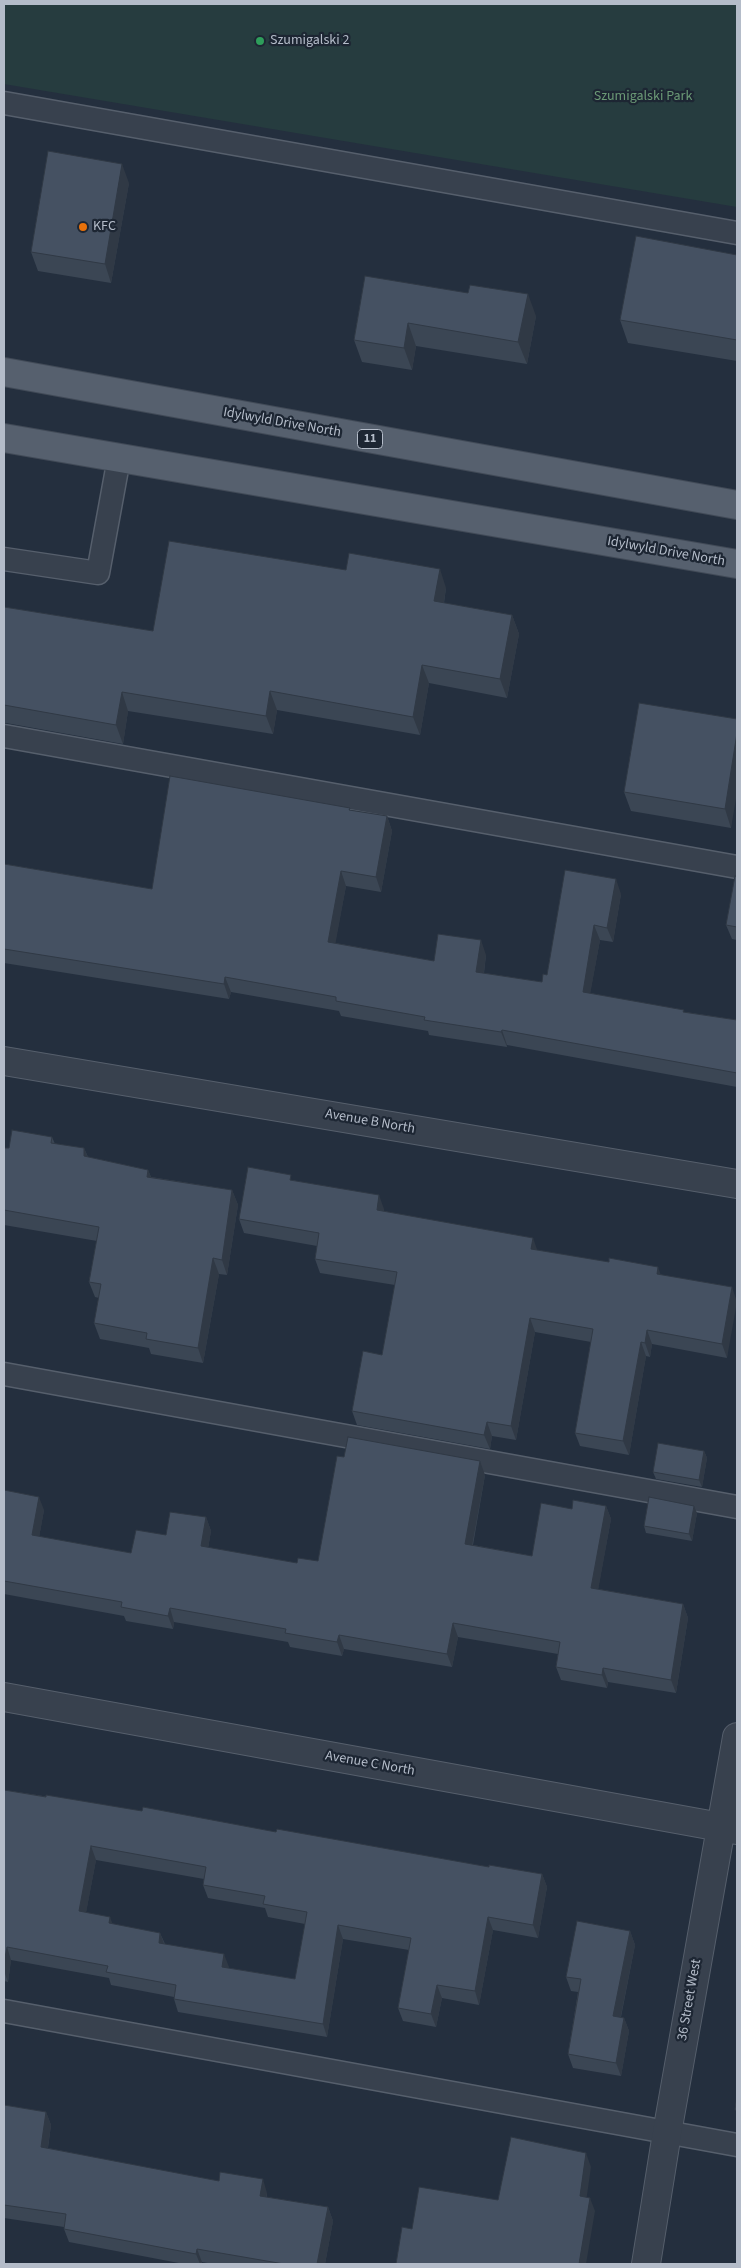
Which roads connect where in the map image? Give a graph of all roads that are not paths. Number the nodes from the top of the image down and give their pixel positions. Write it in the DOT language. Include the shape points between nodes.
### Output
graph roads {
  1 [pos="4,103"];
  2 [pos="737,233"];
  3 [pos="4,372"];
  4 [pos="4,438"];
  5 [pos="119,458"];
  6 [pos="737,505"];
  7 [pos="4,559"];
  8 [pos="737,564"];
  9 [pos="4,736"];
  10 [pos="737,867"];
  11 [pos="4,1061"];
  12 [pos="737,1184"];
  13 [pos="4,1374"];
  14 [pos="737,1507"];
  15 [pos="4,1697"];
  16 [pos="737,1737"];
  17 [pos="729,1828"];
  18 [pos="4,2011"];
  19 [pos="667,2132"];
  20 [pos="737,2145"];
  21 [pos="646,2264"];
  1 -- 2 [label="lane"];
  3 -- 6 [label="main road, Idylwyld Drive North / 11"];
  4 -- 5 [label="main road, Idylwyld Drive North"];
  5 -- 7 [label="lane" via="98,573"];
  5 -- 8 [label="main road, Idylwyld Drive North"];
  9 -- 10 [label="lane"];
  11 -- 12 [label="street, Avenue B North"];
  13 -- 14 [label="lane"];
  15 -- 17 [label="street, Avenue C North"];
  16 -- 17 [label="street, 36 Street West"];
  17 -- 19 [label="street, 36 Street West"];
  18 -- 19 [label="lane"];
  19 -- 20 [label="lane"];
  19 -- 21 [label="street, 36 Street West"];
}
